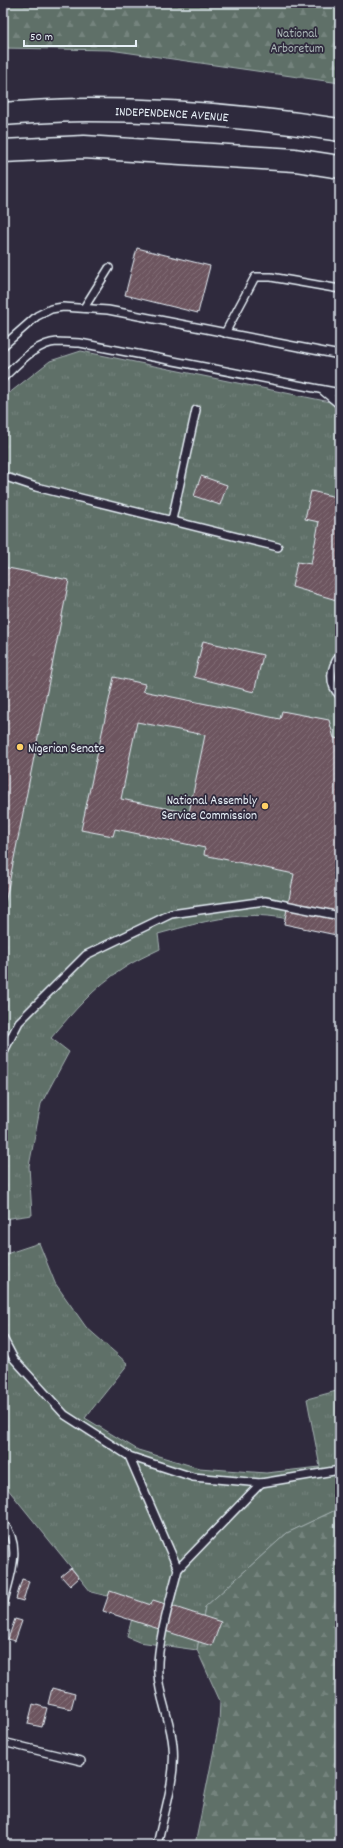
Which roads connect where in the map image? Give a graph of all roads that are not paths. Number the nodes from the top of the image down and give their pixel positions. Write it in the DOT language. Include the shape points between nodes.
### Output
graph roads {
  1 [pos="3,114"];
  2 [pos="340,130"];
  3 [pos="3,151"];
  4 [pos="340,167"];
  5 [pos="109,268"];
  6 [pos="340,289"];
  7 [pos="84,308"];
  8 [pos="225,332"];
  9 [pos="3,346"];
  10 [pos="340,355"];
  11 [pos="3,378"];
  12 [pos="322,390"];
  13 [pos="340,393"];
  14 [pos="340,405"];
  15 [pos="196,410"];
  16 [pos="3,476"];
  17 [pos="172,520"];
  18 [pos="278,547"];
  19 [pos="340,655"];
  20 [pos="340,696"];
  21 [pos="340,916"];
  22 [pos="3,1053"];
  23 [pos="3,1338"];
  24 [pos="129,1456"];
  25 [pos="340,1470"];
  26 [pos="261,1484"];
  27 [pos="3,1523"];
  28 [pos="178,1569"];
  29 [pos="3,1605"];
  30 [pos="3,1742"];
  31 [pos="81,1762"];
  32 [pos="157,1845"];
  1 -- 2 [label="main road, INDEPENDENCE AVENUE" via="87,110 193,114"];
  3 -- 4 [label="main road" via="84,147 295,160"];
  5 -- 7 [label="lane"];
  6 -- 8 [label="lane" via="271,277 255,277"];
  7 -- 8 [label="lane" via="108,310"];
  7 -- 9 [label="lane" via="51,309 37,316"];
  8 -- 10 [label="lane"];
  11 -- 12 [label="lane" via="26,357 44,345 57,342 80,343"];
  12 -- 13 [label="lane"];
  12 -- 14 [label="lane"];
  15 -- 17 [label="lane"];
  16 -- 17 [label="lane"];
  17 -- 18 [label="lane"];
  19 -- 20 [label="lane" via="331,674 332,684"];
  21 -- 22 [label="lane" via="265,901 171,914 86,955 19,1022"];
  23 -- 24 [label="lane" via="14,1359 65,1415"];
  24 -- 26 [label="lane" via="193,1478"];
  24 -- 28 [label="lane"];
  25 -- 26 [label="lane"];
  26 -- 28 [label="lane"];
  27 -- 29 [label="lane" via="10,1530 15,1555"];
  28 -- 32 [label="lane" via="158,1657 158,1675 173,1747 172,1778"];
  30 -- 31 [label="lane"];
}
